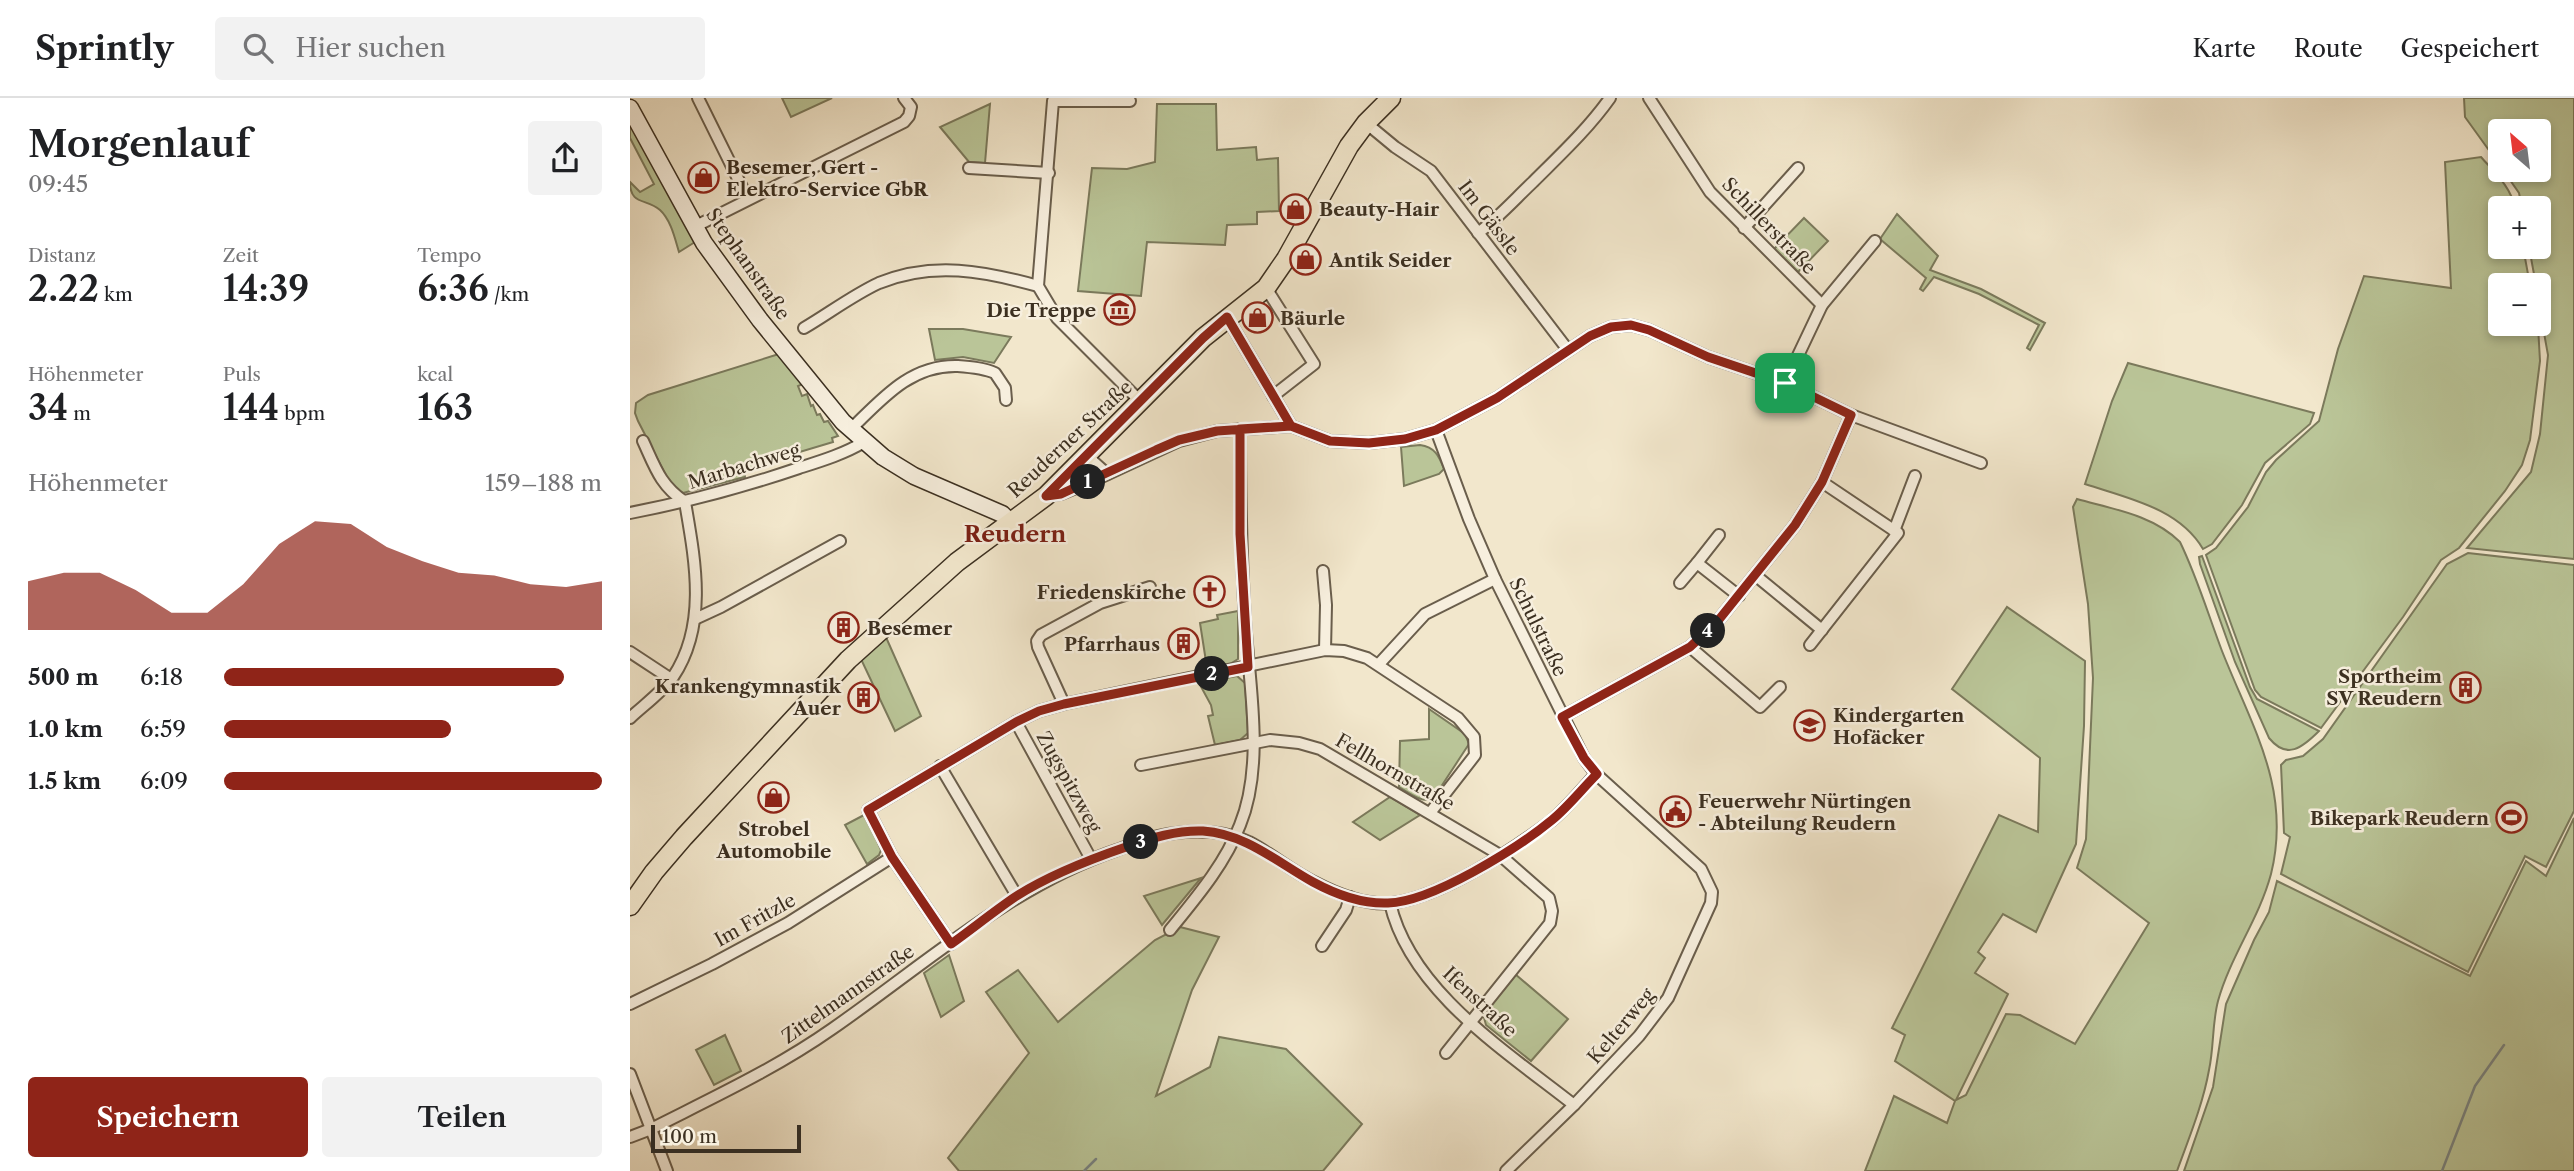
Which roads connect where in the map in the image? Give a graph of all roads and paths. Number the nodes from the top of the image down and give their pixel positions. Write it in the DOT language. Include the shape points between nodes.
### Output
graph roads {
  1 [pos="698,98"];
  2 [pos="904,98"];
  3 [pos="1391,98"];
  4 [pos="1610,98"];
  5 [pos="1649,98"];
  6 [pos="1130,101"];
  7 [pos="630,108"];
  8 [pos="1366,123"];
  9 [pos="969,168"];
  10 [pos="1798,168"];
  11 [pos="1049,173"];
  12 [pos="748,200"];
  13 [pos="694,227"];
  14 [pos="1744,228"];
  15 [pos="1478,233"];
  16 [pos="1875,241"];
  17 [pos="1038,286"];
  18 [pos="1266,288"];
  19 [pos="1822,304"];
  20 [pos="1227,317"];
  21 [pos="804,328"];
  22 [pos="1567,350"];
  23 [pos="1785,383"];
  24 [pos="1273,397"];
  25 [pos="1006,400"];
  26 [pos="1141,402"];
  27 [pos="1851,415"];
  28 [pos="1291,426"];
  29 [pos="851,429"];
  30 [pos="1240,429"];
  31 [pos="1436,430"];
  32 [pos="643,441"];
  33 [pos="864,442"];
  34 [pos="1087,456"];
  35 [pos="1981,464"];
  36 [pos="1107,474"];
  37 [pos="1915,476"];
  38 [pos="1822,482"];
  39 [pos="1046,496"];
  40 [pos="685,502"];
  41 [pos="630,513"];
  42 [pos="1010,522"];
  43 [pos="1894,531"];
  44 [pos="1719,535"];
  45 [pos="839,541"];
  46 [pos="1697,563"];
  47 [pos="1323,571"];
  48 [pos="1755,575"];
  49 [pos="1495,579"];
  50 [pos="1680,583"];
  51 [pos="1150,587"];
  52 [pos="1739,596"];
  53 [pos="695,619"];
  54 [pos="1822,630"];
  55 [pos="1811,645"];
  56 [pos="1690,647"];
  57 [pos="1325,650"];
  58 [pos="630,652"];
  59 [pos="1379,664"];
  60 [pos="1248,667"];
  61 [pos="671,679"];
  62 [pos="1780,687"];
  63 [pos="1064,704"];
  64 [pos="1562,717"];
  65 [pos="630,719"];
  66 [pos="1016,722"];
  67 [pos="1254,742"];
  68 [pos="1141,765"];
  69 [pos="940,766"];
  70 [pos="1597,774"];
  71 [pos="1430,813"];
  72 [pos="1234,838"];
  73 [pos="1500,855"];
  74 [pos="892,857"];
  75 [pos="1091,859"];
  76 [pos="1706,875"];
  77 [pos="1017,896"];
  78 [pos="1350,897"];
  79 [pos="1390,903"];
  80 [pos="630,906"];
  81 [pos="1170,930"];
  82 [pos="951,944"];
  83 [pos="1322,946"];
  84 [pos="630,1004"];
  85 [pos="1471,1023"];
  86 [pos="1446,1053"];
  87 [pos="630,1074"];
  88 [pos="1574,1105"];
  89 [pos="650,1129"];
  90 [pos="630,1137"];
  91 [pos="667,1171"];
  92 [pos="1506,1171"];
  1 -- 12 [label="street"];
  2 -- 12 [label="street" via="911,107 904,122"];
  3 -- 8 [label="main road, Reuderner Straße"];
  4 -- 15 [label="street" via="1573,142"];
  5 -- 14 [label="street, Schillerstraße" via="1710,192"];
  6 -- 11 [label="street" via="1053,101"];
  7 -- 13 [label="street, Stephanstraße"];
  8 -- 15 [label="street, Im Gässle" via="1431,171"];
  8 -- 18 [label="main road, Reuderner Straße"];
  9 -- 11 [label="street"];
  10 -- 14 [label="street"];
  11 -- 17 [label="street"];
  12 -- 13 [label="street"];
  13 -- 29 [label="street, Stephanstraße" via="761,320"];
  14 -- 19 [label="street, Schillerstraße"];
  15 -- 22 [label="street, Im Gässle"];
  16 -- 19 [label="street"];
  17 -- 21 [label="street" via="958,268 911,274 879,283"];
  17 -- 26 [label="street" via="1057,318"];
  18 -- 20 [label="main road, Reuderner Straße"];
  18 -- 24 [label="street" via="1314,363"];
  19 -- 23 [label="street"];
  20 -- 24 [label="street"];
  20 -- 26 [label="main road, Reuderner Straße"];
  22 -- 23 [label="street" via="1611,327 1631,325"];
  22 -- 31 [label="street" via="1497,398"];
  23 -- 27 [label="street"];
  24 -- 28 [label="street"];
  25 -- 29 [label="street" via="1002,381 991,371 963,366 932,368 903,381"];
  26 -- 34 [label="main road, Reuderner Straße"];
  27 -- 35 [label="street"];
  27 -- 38 [label="street"];
  28 -- 30 [label="street"];
  28 -- 31 [label="street" via="1330,441 1359,443 1405,439"];
  29 -- 33 [label="street, Stephanstraße"];
  30 -- 36 [label="street" via="1179,440"];
  30 -- 60 [label="street" via="1240,534"];
  31 -- 49 [label="street, Schulstraße"];
  32 -- 40 [label="street" via="663,483"];
  33 -- 40 [label="street, Marbachweg" via="792,471"];
  33 -- 42 [label="street, Stephanstraße" via="914,476 1002,514"];
  34 -- 36 [label="street"];
  34 -- 39 [label="main road, Reuderner Straße"];
  36 -- 39 [label="street"];
  37 -- 43 [label="street"];
  38 -- 43 [label="street"];
  38 -- 48 [label="street"];
  39 -- 42 [label="main road, Reuderner Straße"];
  40 -- 41 [label="street, Marbachweg"];
  40 -- 53 [label="street" via="697,590"];
  42 -- 80 [label="main road, Reuderner Straße" via="957,562 848,660 684,837"];
  43 -- 54 [label="street" via="1898,533"];
  44 -- 46 [label="street"];
  45 -- 53 [label="street"];
  46 -- 50 [label="street"];
  46 -- 52 [label="street"];
  47 -- 57 [label="street"];
  48 -- 52 [label="street"];
  48 -- 54 [label="street"];
  49 -- 59 [label="street" via="1425,614"];
  49 -- 64 [label="street, Schulstraße"];
  51 -- 63 [label="street" via="1100,603 1041,635 1038,647"];
  52 -- 56 [label="street"];
  53 -- 61 [label="street" via="687,650"];
  54 -- 55 [label="street"];
  56 -- 62 [label="street" via="1760,707"];
  56 -- 64 [label="street"];
  57 -- 59 [label="street" via="1344,651"];
  57 -- 60 [label="street"];
  58 -- 61 [label="street"];
  59 -- 71 [label="street" via="1458,719 1474,737 1475,755"];
  60 -- 63 [label="street"];
  60 -- 67 [label="street"];
  61 -- 65 [label="street"];
  63 -- 66 [label="street"];
  64 -- 70 [label="street, Schulstraße"];
  66 -- 69 [label="street"];
  66 -- 75 [label="street, Zugspitzweg"];
  67 -- 68 [label="street, Fellhornstraße"];
  67 -- 71 [label="street, Fellhornstraße" via="1299,743 1320,749"];
  67 -- 72 [label="street" via="1248,799"];
  69 -- 74 [label="street" via="868,810"];
  69 -- 77 [label="street"];
  70 -- 73 [label="street, Zittelmannstraße" via="1552,820"];
  70 -- 76 [label="street, Schulstraße"];
  71 -- 73 [label="street, Fellhornstraße"];
  72 -- 75 [label="street, Zittelmannstraße" via="1191,831 1156,836"];
  72 -- 78 [label="street, Zittelmannstraße" via="1247,841 1314,883"];
  72 -- 81 [label="street"];
  73 -- 79 [label="street, Zittelmannstraße" via="1439,889"];
  73 -- 85 [label="street, Fellhornstraße" via="1549,898 1550,923"];
  74 -- 82 [label="street"];
  74 -- 84 [label="street, Im Fritzle" via="788,923"];
  75 -- 77 [label="street, Zittelmannstraße"];
  76 -- 88 [label="street, Kelterweg" via="1712,892 1709,911 1668,998"];
  77 -- 82 [label="street, Zittelmannstraße"];
  78 -- 79 [label="street, Zittelmannstraße"];
  78 -- 83 [label="street"];
  79 -- 85 [label="street, Ifenstraße" via="1411,956"];
  82 -- 89 [label="street, Zittelmannstraße" via="806,1047"];
  85 -- 86 [label="street, Fellhornstraße"];
  85 -- 88 [label="street, Ifenstraße"];
  87 -- 89 [label="street"];
  88 -- 92 [label="street, Kelterweg"];
  89 -- 90 [label="street, Zittelmannstraße"];
  89 -- 91 [label="street"];
}
